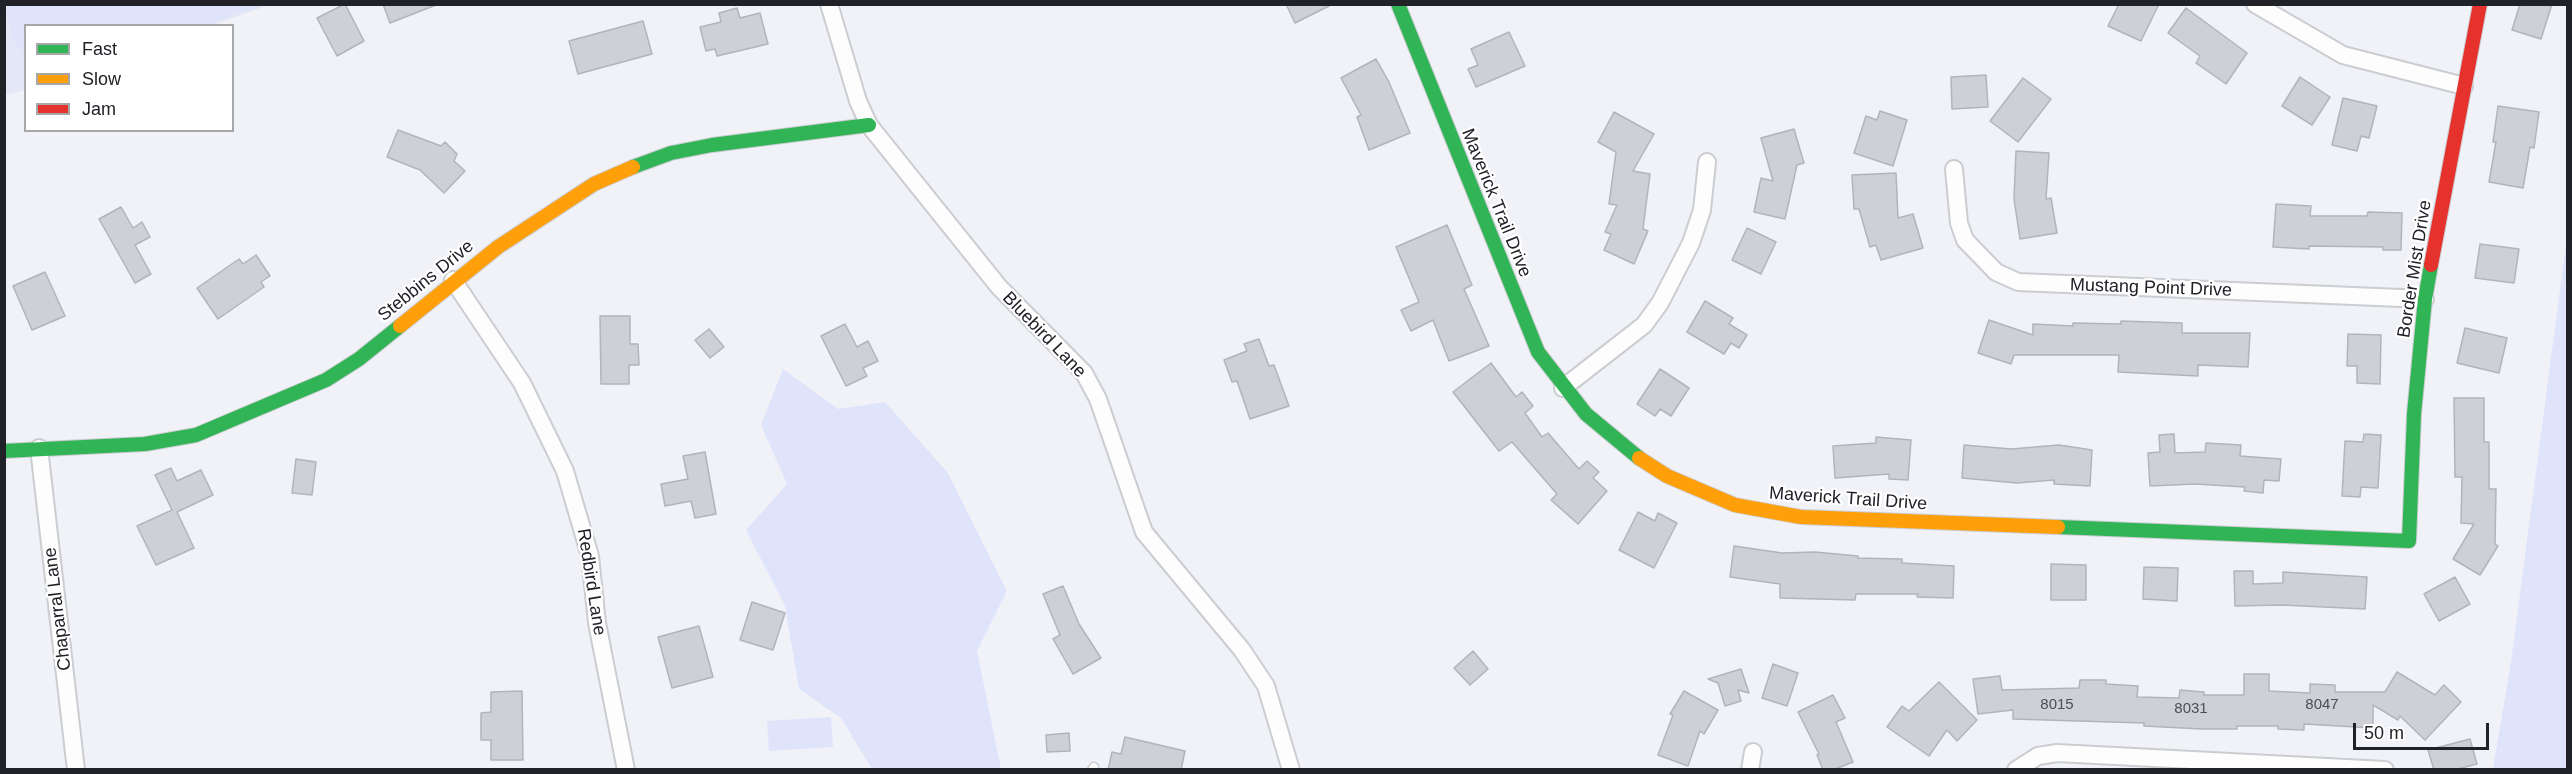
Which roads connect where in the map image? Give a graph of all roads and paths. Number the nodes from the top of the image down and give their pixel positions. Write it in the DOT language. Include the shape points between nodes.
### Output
graph roads {
  1 [pos="830,4"];
  2 [pos="1398,4"];
  3 [pos="2255,4"];
  4 [pos="2480,4"];
  5 [pos="2464,86"];
  6 [pos="869,125"];
  7 [pos="1707,162"];
  8 [pos="1954,169"];
  9 [pos="453,280"];
  10 [pos="2425,298"];
  11 [pos="1563,388"];
  12 [pos="39,448"];
  13 [pos="4,452"];
  14 [pos="2409,541"];
  15 [pos="1753,752"];
  16 [pos="2385,769"];
  17 [pos="76,770"];
  18 [pos="626,770"];
  19 [pos="1291,770"];
  20 [pos="1750,770"];
  21 [pos="2016,770"];
  1 -- 6 [label="street, Bluebird Lane" via="858,101"];
  2 -- 11 [label="street, Maverick Trail Drive" via="1526,326"];
  3 -- 5 [label="street" via="2343,55"];
  4 -- 5 [label="street, Border Mist Drive"];
  5 -- 10 [label="street, Border Mist Drive"];
  6 -- 9 [label="street, Stebbins Drive" via="712,145 671,153 632,167 558,206"];
  6 -- 19 [label="street, Bluebird Lane" via="999,287 1084,373 1098,399 1144,532 1242,650 1266,686"];
  7 -- 11 [label="street" via="1702,210 1691,243 1660,303 1644,325"];
  8 -- 10 [label="street, Mustang Point Drive" via="1959,223 1965,240 1996,272 2018,282"];
  9 -- 12 [label="street, Stebbins Drive" via="326,380 220,427 145,444"];
  9 -- 18 [label="street, Redbird Lane" via="522,383 565,471 590,556 597,623"];
  10 -- 14 [label="street, Border Mist Drive" via="2414,414"];
  11 -- 14 [label="street, Maverick Trail Drive" via="1608,434 1667,476 1735,505 1765,513"];
  12 -- 13 [label="street, Stebbins Drive"];
  12 -- 17 [label="street, Chaparral Lane"];
  15 -- 20 [label="street"];
  16 -- 21 [label="street" via="2057,753 2038,756"];
}
